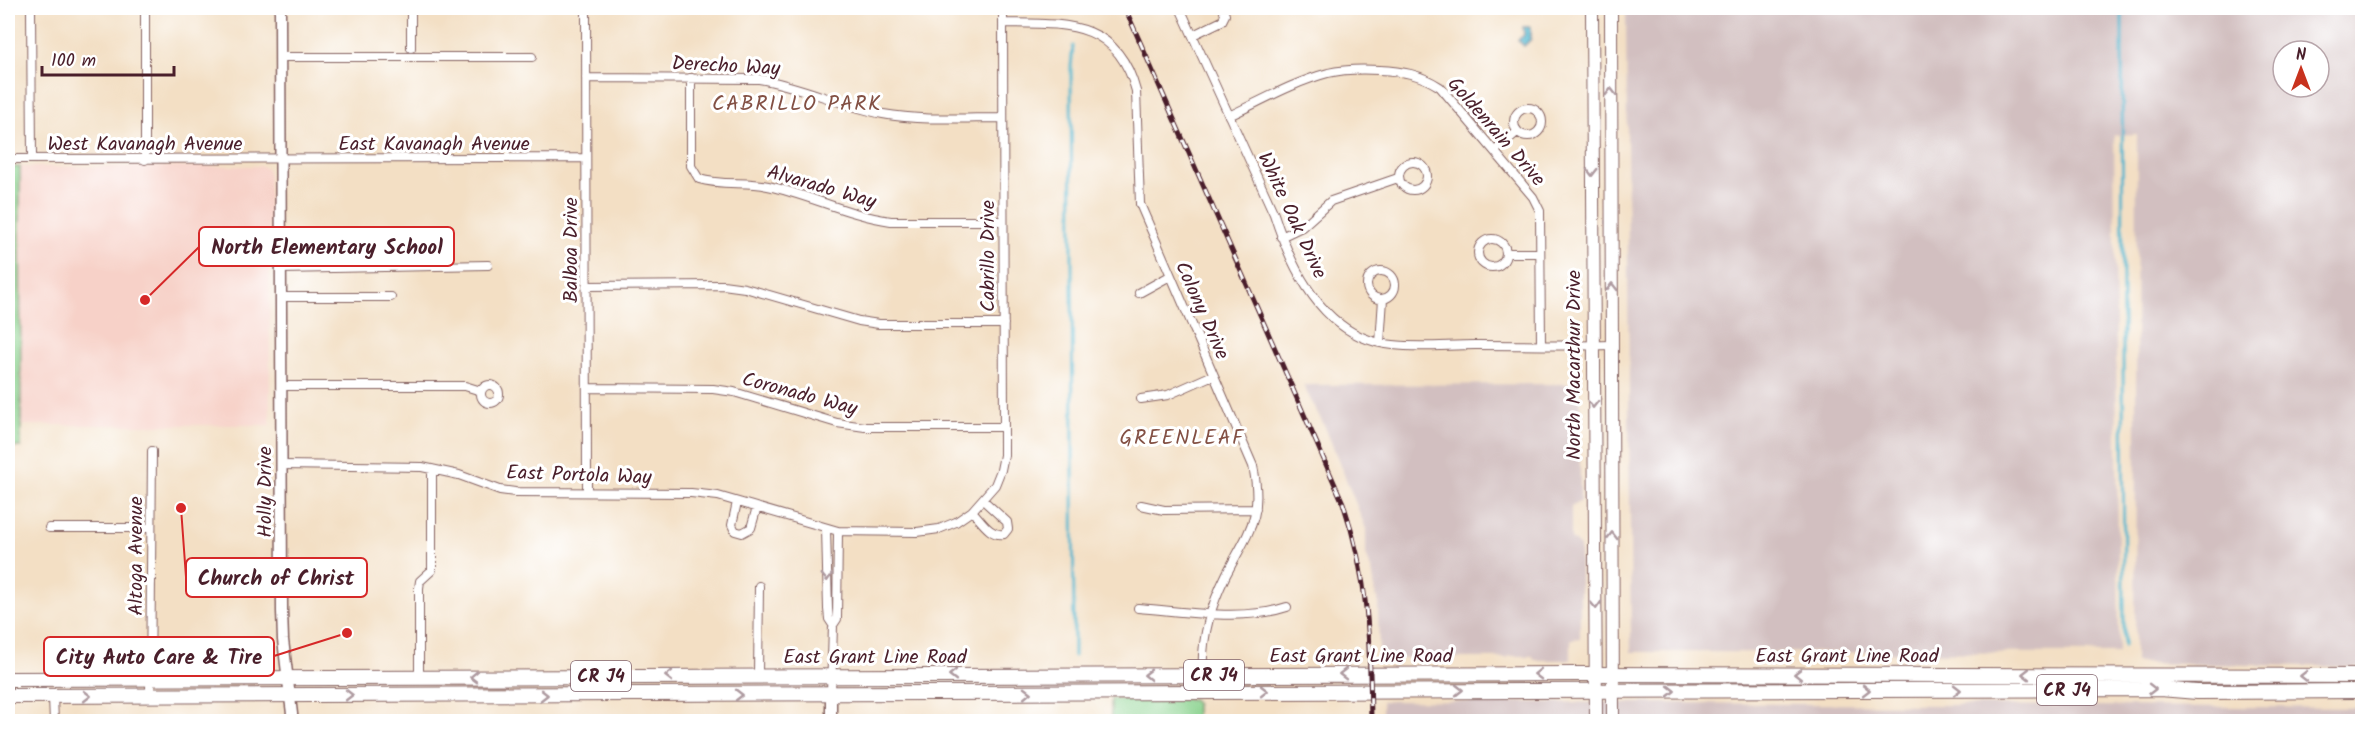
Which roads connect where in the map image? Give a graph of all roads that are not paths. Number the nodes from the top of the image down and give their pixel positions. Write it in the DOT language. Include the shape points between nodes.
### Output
graph roads {
  1 [pos="32,8"];
  2 [pos="145,8"];
  3 [pos="280,8"];
  4 [pos="411,8"];
  5 [pos="586,8"];
  6 [pos="1004,8"];
  7 [pos="1222,8"];
  8 [pos="1592,8"];
  9 [pos="1611,8"];
  10 [pos="1184,9"];
  11 [pos="1003,23"];
  12 [pos="1193,35"];
  13 [pos="411,48"];
  14 [pos="281,57"];
  15 [pos="531,57"];
  16 [pos="586,78"];
  17 [pos="691,78"];
  18 [pos="1229,116"];
  19 [pos="1003,118"];
  20 [pos="1517,132"];
  21 [pos="1495,151"];
  22 [pos="586,158"];
  23 [pos="8,159"];
  24 [pos="32,159"];
  25 [pos="146,160"];
  26 [pos="282,160"];
  27 [pos="1398,178"];
  28 [pos="1003,221"];
  29 [pos="1281,237"];
  30 [pos="1506,253"];
  31 [pos="1540,253"];
  32 [pos="489,265"];
  33 [pos="281,269"];
  34 [pos="1170,276"];
  35 [pos="586,286"];
  36 [pos="1139,293"];
  37 [pos="282,297"];
  38 [pos="391,297"];
  39 [pos="1383,299"];
  40 [pos="1004,324"];
  41 [pos="1380,343"];
  42 [pos="1541,345"];
  43 [pos="1612,345"];
  44 [pos="1593,346"];
  45 [pos="1213,375"];
  46 [pos="281,386"];
  47 [pos="587,388"];
  48 [pos="481,391"];
  49 [pos="1141,399"];
  50 [pos="1004,427"];
  51 [pos="152,451"];
  52 [pos="282,465"];
  53 [pos="432,469"];
  54 [pos="587,492"];
  55 [pos="983,500"];
  56 [pos="737,502"];
  57 [pos="1141,505"];
  58 [pos="757,507"];
  59 [pos="1256,509"];
  60 [pos="972,511"];
  61 [pos="49,528"];
  62 [pos="151,528"];
  63 [pos="826,528"];
  64 [pos="838,531"];
  65 [pos="759,586"];
  66 [pos="1138,608"];
  67 [pos="1287,608"];
  68 [pos="1212,613"];
  69 [pos="833,625"];
  70 [pos="1597,674"];
  71 [pos="1613,674"];
  72 [pos="758,675"];
  73 [pos="832,675"];
  74 [pos="1202,675"];
  75 [pos="2362,676"];
  76 [pos="287,677"];
  77 [pos="419,677"];
  78 [pos="8,679"];
  79 [pos="151,679"];
  80 [pos="1597,691"];
  81 [pos="1613,691"];
  82 [pos="2362,691"];
  83 [pos="1205,692"];
  84 [pos="831,694"];
  85 [pos="290,695"];
  86 [pos="8,696"];
  87 [pos="53,696"];
  88 [pos="150,696"];
  89 [pos="54,722"];
  90 [pos="293,722"];
  91 [pos="831,722"];
  92 [pos="1596,722"];
  93 [pos="1612,722"];
  1 -- 24 [label="street"];
  2 -- 25 [label="street"];
  3 -- 14 [label="street, Holly Drive"];
  4 -- 13 [label="street"];
  5 -- 16 [label="street, Balboa Drive"];
  6 -- 11 [label="street, Cabrillo Drive"];
  7 -- 12 [label="street" via="1222,21"];
  8 -- 44 [label="main road, North Macarthur Drive, one-way"];
  43 -- 9 [label="main road, North Macarthur Drive, one-way"];
  10 -- 12 [label="street, White Oak Drive"];
  11 -- 19 [label="street, Cabrillo Drive"];
  11 -- 34 [label="street, Colony Drive" via="1079,27 1098,35 1123,59 1136,91 1140,204"];
  12 -- 18 [label="street, White Oak Drive"];
  14 -- 15 [label="street"];
  14 -- 26 [label="street, Holly Drive"];
  16 -- 17 [label="street, Derecho Way"];
  16 -- 22 [label="street, Balboa Drive"];
  17 -- 19 [label="street, Derecho Way" via="782,83 882,114"];
  17 -- 28 [label="street, Alvarado Way" via="691,166 699,179 772,187 891,221"];
  18 -- 21 [label="street, Goldenrain Drive" via="1329,73 1353,69 1398,71 1428,79 1440,87"];
  18 -- 29 [label="street, White Oak Drive"];
  19 -- 28 [label="street, Cabrillo Drive"];
  20 -- 21 [label="street"];
  21 -- 31 [label="street, Goldenrain Drive" via="1540,211"];
  22 -- 26 [label="street, East Kavanagh Avenue"];
  22 -- 35 [label="street, Balboa Drive"];
  23 -- 24 [label="street, West Kavanagh Avenue"];
  24 -- 25 [label="street, West Kavanagh Avenue"];
  25 -- 26 [label="street, West Kavanagh Avenue"];
  26 -- 33 [label="street, Holly Drive"];
  27 -- 29 [label="street" via="1331,201 1302,227"];
  28 -- 40 [label="street, Cabrillo Drive"];
  29 -- 41 [label="street, White Oak Drive" via="1317,303 1354,333"];
  30 -- 31 [label="street"];
  31 -- 42 [label="street, Goldenrain Drive"];
  32 -- 33 [label="street"];
  33 -- 37 [label="street, Holly Drive"];
  34 -- 36 [label="street"];
  34 -- 45 [label="street, Colony Drive"];
  35 -- 40 [label="street" via="723,285 879,324"];
  35 -- 47 [label="street, Balboa Drive"];
  37 -- 38 [label="street"];
  37 -- 46 [label="street, Holly Drive"];
  39 -- 41 [label="street"];
  40 -- 50 [label="street, Cabrillo Drive"];
  41 -- 42 [label="street, White Oak Drive"];
  42 -- 44 [label="street, White Oak Drive"];
  43 -- 44 [label="street, White Oak Drive"];
  71 -- 43 [label="main road, North Macarthur Drive, one-way"];
  44 -- 70 [label="main road, North Macarthur Drive, one-way"];
  45 -- 49 [label="street" via="1168,395"];
  45 -- 59 [label="street, Colony Drive" via="1253,466"];
  46 -- 48 [label="street" via="465,386"];
  46 -- 52 [label="street, Holly Drive"];
  47 -- 50 [label="street, Coronado Way" via="713,389 865,427"];
  47 -- 54 [label="street, Balboa Drive"];
  50 -- 55 [label="street, Cabrillo Drive" via="1001,470"];
  51 -- 62 [label="street, Altoga Avenue"];
  52 -- 53 [label="street, East Portola Way"];
  52 -- 76 [label="street, Holly Drive" via="283,640"];
  53 -- 54 [label="street, East Portola Way" via="500,490"];
  53 -- 77 [label="street" via="432,570 420,581 419,588"];
  54 -- 56 [label="street, East Portola Way" via="691,493"];
  55 -- 60 [label="street, Cabrillo Drive"];
  55 -- 60 [label="street" via="1007,522 1004,534 992,533"];
  56 -- 58 [label="street, East Portola Way"];
  56 -- 58 [label="street" via="732,525 742,533 751,528"];
  57 -- 59 [label="street" via="1164,510"];
  58 -- 63 [label="street, East Portola Way"];
  59 -- 68 [label="street, Colony Drive" via="1250,533 1225,576"];
  60 -- 64 [label="street, East Portola Way" via="939,529"];
  61 -- 62 [label="street"];
  62 -- 79 [label="street, Altoga Avenue"];
  63 -- 64 [label="street, East Portola Way"];
  63 -- 69 [label="street, one-way" via="828,609"];
  64 -- 69 [label="street" via="837,619"];
  65 -- 72 [label="street"];
  66 -- 68 [label="street"];
  67 -- 68 [label="street" via="1269,613"];
  68 -- 74 [label="street, Colony Drive" via="1204,636"];
  69 -- 73 [label="street"];
  70 -- 71 [label="main road, East Grant Line Road / CR J4"];
  70 -- 74 [label="main road, East Grant Line Road / CR J4, one-way"];
  70 -- 80 [label="main road, North Macarthur Drive"];
  75 -- 71 [label="main road, East Grant Line Road / CR J4, one-way"];
  71 -- 81 [label="main road, North Macarthur Drive"];
  72 -- 73 [label="main road, East Grant Line Road / CR J4"];
  72 -- 77 [label="main road, East Grant Line Road / CR J4, one-way"];
  74 -- 73 [label="main road, East Grant Line Road / CR J4, one-way"];
  73 -- 84 [label="street"];
  74 -- 83 [label="street, Colony Drive"];
  76 -- 77 [label="main road, East Grant Line Road / CR J4"];
  76 -- 79 [label="main road, CR J4"];
  76 -- 85 [label="street, Holly Drive"];
  78 -- 79 [label="main road, CR J4"];
  79 -- 88 [label="street, Altoga Avenue"];
  80 -- 81 [label="main road, East Grant Line Road / CR J4"];
  83 -- 80 [label="main road, East Grant Line Road / CR J4, one-way"];
  80 -- 92 [label="main road, North Macarthur Drive"];
  81 -- 82 [label="main road, East Grant Line Road / CR J4, one-way"];
  81 -- 93 [label="main road, North Macarthur Drive"];
  84 -- 83 [label="main road, East Grant Line Road / CR J4, one-way"];
  85 -- 84 [label="main road, East Grant Line Road / CR J4, one-way"];
  84 -- 91 [label="street"];
  85 -- 88 [label="main road, CR J4"];
  85 -- 90 [label="street, Holly Drive"];
  86 -- 87 [label="main road, CR J4"];
  87 -- 88 [label="main road, CR J4, one-way"];
  87 -- 89 [label="street"];
}
